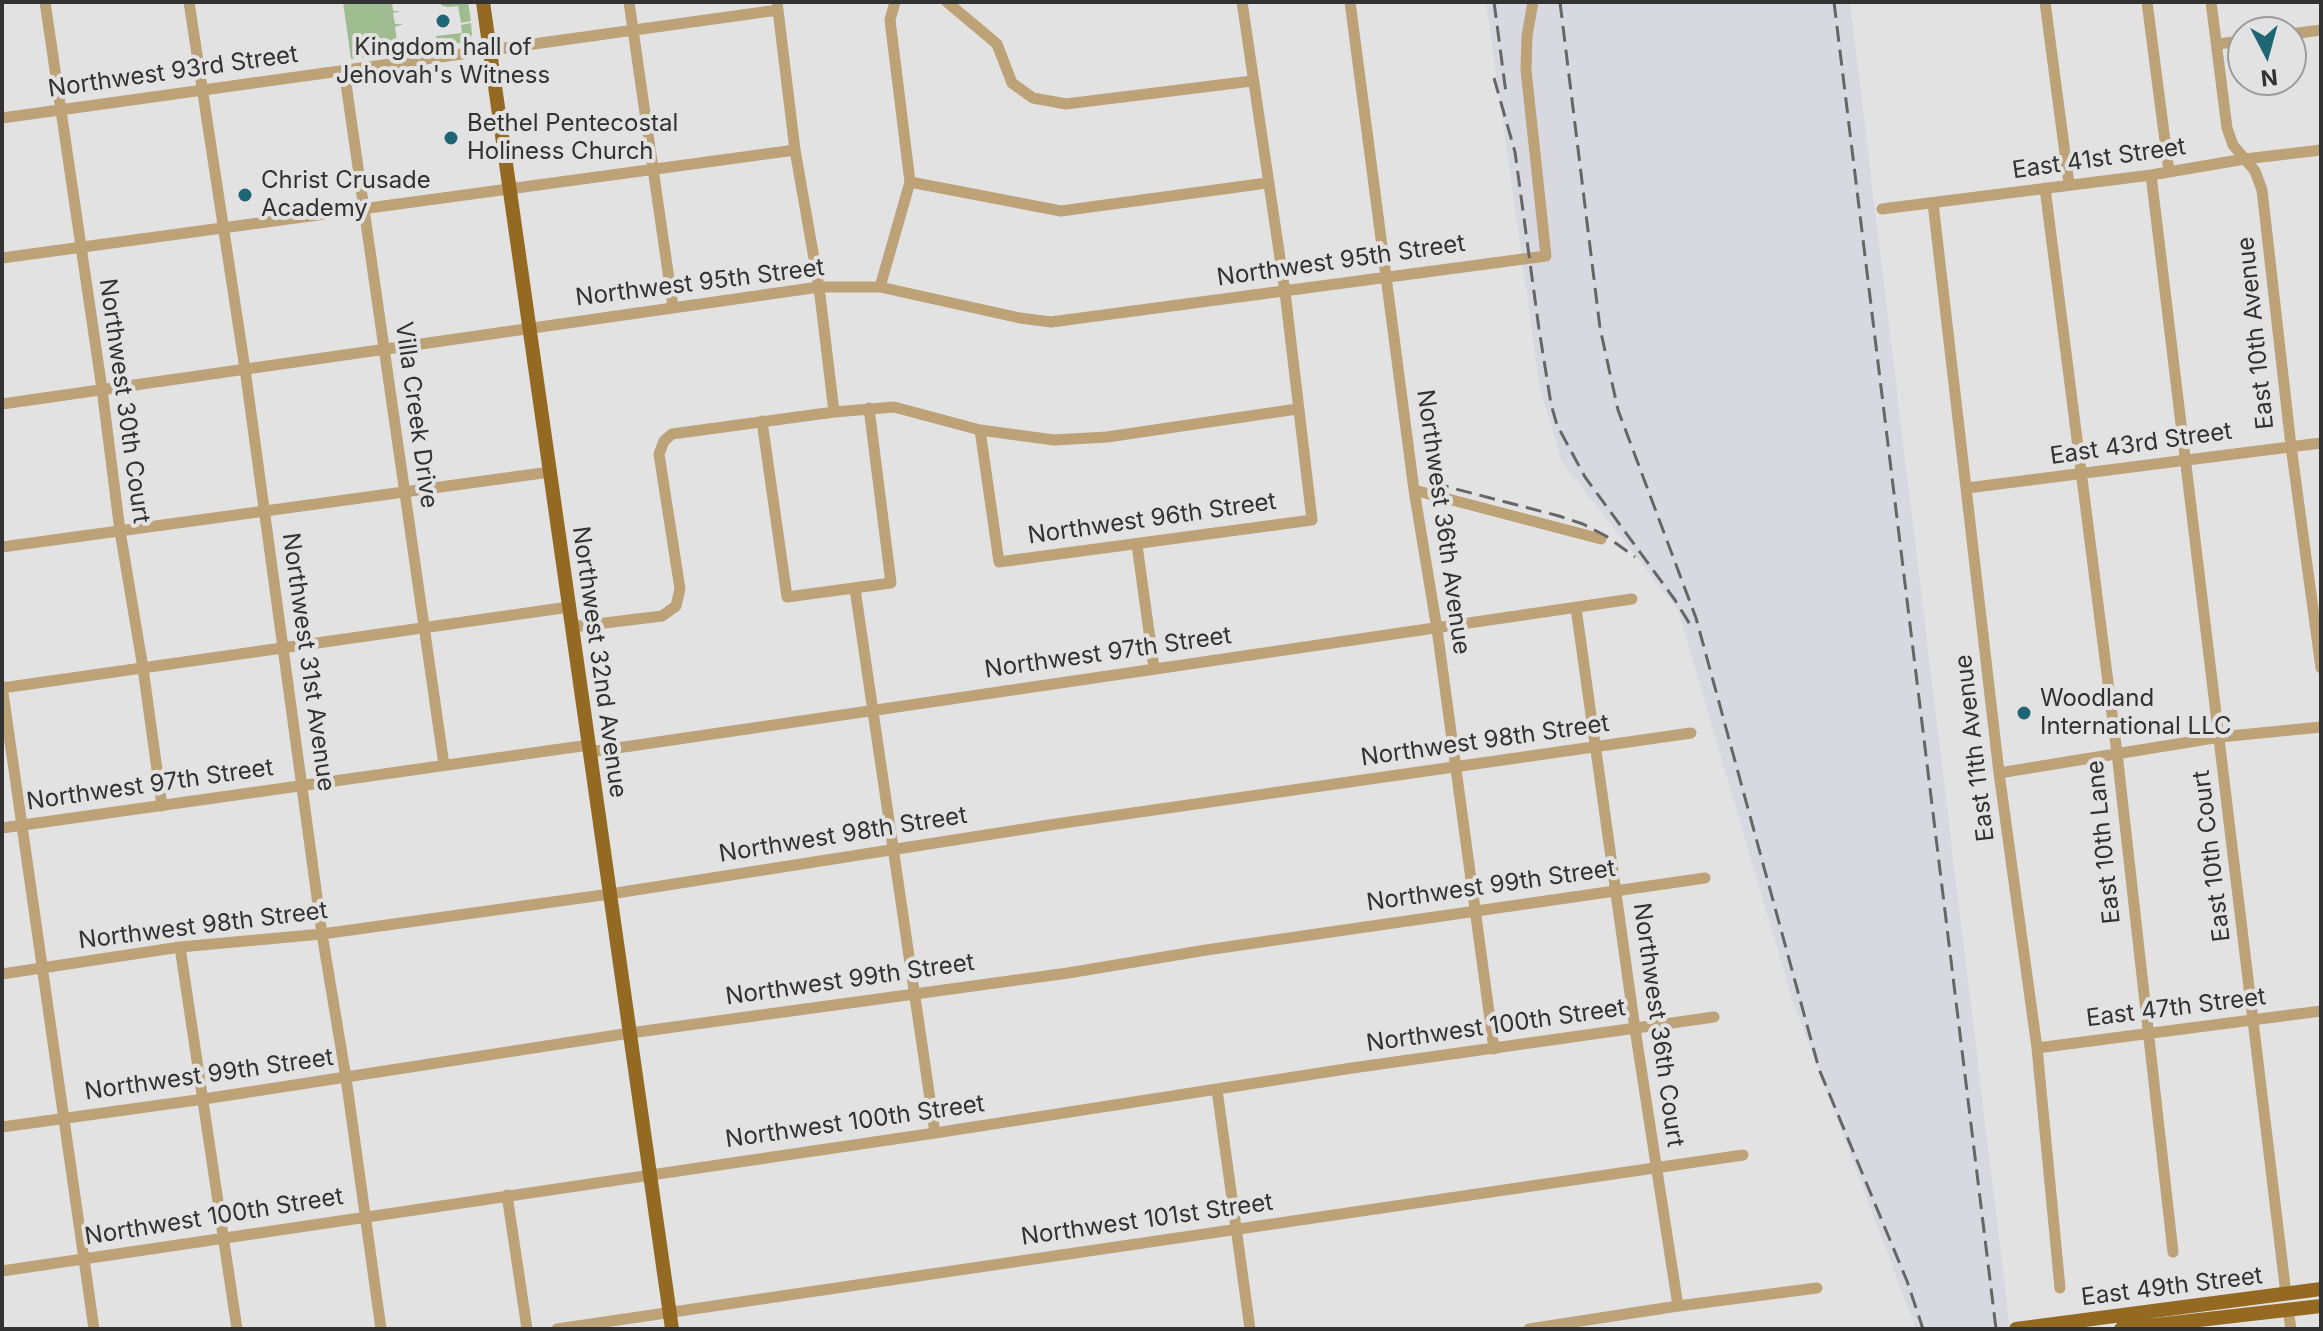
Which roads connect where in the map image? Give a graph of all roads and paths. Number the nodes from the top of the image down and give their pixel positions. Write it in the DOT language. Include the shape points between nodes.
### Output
graph roads {
  1 [pos="45,2"];
  2 [pos="189,2"];
  3 [pos="483,2"];
  4 [pos="629,2"];
  5 [pos="895,2"];
  6 [pos="947,2"];
  7 [pos="1242,2"];
  8 [pos="1350,2"];
  9 [pos="1533,2"];
  10 [pos="2045,2"];
  11 [pos="2147,2"];
  12 [pos="2211,2"];
  13 [pos="777,6"];
  14 [pos="632,29"];
  15 [pos="2227,43"];
  16 [pos="2217,44"];
  17 [pos="490,49"];
  18 [pos="344,70"];
  19 [pos="1252,81"];
  20 [pos="203,90"];
  21 [pos="60,110"];
  22 [pos="2,118"];
  23 [pos="795,150"];
  24 [pos="2321,150"];
  25 [pos="2245,159"];
  26 [pos="654,170"];
  27 [pos="2169,172"];
  28 [pos="2151,175"];
  29 [pos="910,182"];
  30 [pos="1267,183"];
  31 [pos="2069,184"];
  32 [pos="2045,188"];
  33 [pos="510,189"];
  34 [pos="1933,203"];
  35 [pos="365,209"];
  36 [pos="1882,209"];
  37 [pos="223,228"];
  38 [pos="81,248"];
  39 [pos="2,258"];
  40 [pos="1388,276"];
  41 [pos="819,287"];
  42 [pos="880,287"];
  43 [pos="1285,292"];
  44 [pos="673,307"];
  45 [pos="530,329"];
  46 [pos="384,349"];
  47 [pos="245,369"];
  48 [pos="102,389"];
  49 [pos="2,404"];
  50 [pos="869,408"];
  51 [pos="1297,409"];
  52 [pos="834,412"];
  53 [pos="762,421"];
  54 [pos="980,430"];
  55 [pos="2321,443"];
  56 [pos="2291,446"];
  57 [pos="2186,460"];
  58 [pos="550,472"];
  59 [pos="2080,475"];
  60 [pos="1967,488"];
  61 [pos="1414,490"];
  62 [pos="405,492"];
  63 [pos="265,511"];
  64 [pos="120,531"];
  65 [pos="1601,539"];
  66 [pos="1137,545"];
  67 [pos="2,547"];
  68 [pos="855,589"];
  69 [pos="1632,599"];
  70 [pos="569,607"];
  71 [pos="1576,608"];
  72 [pos="424,627"];
  73 [pos="572,627"];
  74 [pos="1437,629"];
  75 [pos="284,647"];
  76 [pos="143,668"];
  77 [pos="1154,668"];
  78 [pos="2321,668"];
  79 [pos="2,687"];
  80 [pos="875,710"];
  81 [pos="2321,727"];
  82 [pos="1691,733"];
  83 [pos="2220,737"];
  84 [pos="1595,747"];
  85 [pos="589,748"];
  86 [pos="2117,753"];
  87 [pos="444,765"];
  88 [pos="1454,767"];
  89 [pos="1999,773"];
  90 [pos="302,786"];
  91 [pos="162,806"];
  92 [pos="23,826"];
  93 [pos="2,828"];
  94 [pos="895,850"];
  95 [pos="1705,878"];
  96 [pos="1616,890"];
  97 [pos="610,894"];
  98 [pos="1476,911"];
  99 [pos="322,934"];
  100 [pos="180,947"];
  101 [pos="44,968"];
  102 [pos="2,974"];
  103 [pos="916,993"];
  104 [pos="2321,1011"];
  105 [pos="1714,1017"];
  106 [pos="2254,1020"];
  107 [pos="1635,1029"];
  108 [pos="630,1033"];
  109 [pos="2147,1035"];
  110 [pos="2037,1048"];
  111 [pos="1494,1049"];
  112 [pos="346,1078"];
  113 [pos="1217,1090"];
  114 [pos="204,1099"];
  115 [pos="63,1118"];
  116 [pos="2,1127"];
  117 [pos="935,1133"];
  118 [pos="1743,1155"];
  119 [pos="1657,1170"];
  120 [pos="650,1173"];
  121 [pos="507,1195"];
  122 [pos="364,1216"];
  123 [pos="1234,1230"];
  124 [pos="224,1237"];
  125 [pos="2173,1252"];
  126 [pos="84,1258"];
  127 [pos="2,1271"];
  128 [pos="1817,1288"];
  129 [pos="2060,1288"];
  130 [pos="2321,1289"];
  131 [pos="2287,1302"];
  132 [pos="1678,1306"];
  133 [pos="2321,1306"];
  134 [pos="669,1312"];
  135 [pos="2022,1328"];
  136 [pos="94,1329"];
  137 [pos="237,1329"];
  138 [pos="381,1329"];
  139 [pos="527,1329"];
  140 [pos="557,1329"];
  141 [pos="672,1329"];
  142 [pos="1250,1329"];
  143 [pos="1529,1329"];
  144 [pos="2121,1329"];
  145 [pos="2291,1329"];
  1 -- 21 [label="street, Northwest 30th Court"];
  2 -- 20 [label="street, Northwest 31st Avenue"];
  3 -- 17 [label="main road, Northwest 32nd Avenue"];
  4 -- 14 [label="street"];
  5 -- 29 [label="street" via="890,20"];
  6 -- 19 [label="street" via="997,44 1012,83 1033,98 1066,104"];
  7 -- 19 [label="street"];
  8 -- 40 [label="street, Northwest 36th Avenue"];
  9 -- 40 [label="street, Northwest 95th Street" via="1526,70 1546,256"];
  10 -- 31 [label="street"];
  11 -- 27 [label="street"];
  12 -- 16 [label="street, East 10th Avenue"];
  13 -- 14 [label="street, Northwest 93rd Street"];
  13 -- 23 [label="street"];
  14 -- 17 [label="street, Northwest 93rd Street"];
  14 -- 26 [label="street"];
  15 -- 16 [label="street"];
  16 -- 25 [label="street, East 10th Avenue" via="2227,128"];
  17 -- 18 [label="street, Northwest 93rd Street"];
  17 -- 33 [label="main road, Northwest 32nd Avenue"];
  18 -- 20 [label="street, Northwest 93rd Street"];
  18 -- 35 [label="street, Villa Creek Drive"];
  19 -- 30 [label="street"];
  20 -- 21 [label="street, Northwest 93rd Street"];
  20 -- 37 [label="street, Northwest 31st Avenue"];
  21 -- 22 [label="street, Northwest 93rd Street"];
  21 -- 38 [label="street, Northwest 30th Court"];
  23 -- 26 [label="street"];
  23 -- 41 [label="street"];
  24 -- 25 [label="street, East 41st Street"];
  25 -- 27 [label="street, East 41st Street"];
  25 -- 56 [label="street, East 10th Avenue" via="2262,190"];
  26 -- 33 [label="street"];
  26 -- 44 [label="street"];
  27 -- 28 [label="street, East 41st Street"];
  28 -- 31 [label="street, East 41st Street"];
  28 -- 57 [label="street, East 10th Court"];
  29 -- 30 [label="street" via="1061,211"];
  29 -- 42 [label="street"];
  30 -- 43 [label="street"];
  31 -- 32 [label="street, East 41st Street"];
  32 -- 34 [label="street, East 41st Street"];
  32 -- 59 [label="street, East 10th Lane"];
  33 -- 35 [label="street"];
  33 -- 45 [label="main road, Northwest 32nd Avenue"];
  34 -- 36 [label="street, East 41st Street"];
  34 -- 60 [label="street, East 11th Avenue"];
  35 -- 37 [label="street"];
  35 -- 46 [label="street, Villa Creek Drive"];
  37 -- 38 [label="street"];
  37 -- 47 [label="street, Northwest 31st Avenue"];
  38 -- 39 [label="street"];
  38 -- 48 [label="street, Northwest 30th Court"];
  40 -- 43 [label="street, Northwest 95th Street"];
  40 -- 61 [label="street, Northwest 36th Avenue"];
  41 -- 42 [label="street, Northwest 95th Street"];
  41 -- 44 [label="street, Northwest 95th Street"];
  41 -- 52 [label="street"];
  42 -- 43 [label="street, Northwest 95th Street" via="1051,322"];
  43 -- 51 [label="street"];
  44 -- 45 [label="street, Northwest 95th Street"];
  45 -- 46 [label="street, Northwest 95th Street"];
  45 -- 58 [label="main road, Northwest 32nd Avenue"];
  46 -- 47 [label="street, Northwest 95th Street"];
  46 -- 62 [label="street, Villa Creek Drive"];
  47 -- 48 [label="street, Northwest 95th Street"];
  47 -- 63 [label="street, Northwest 31st Avenue"];
  48 -- 49 [label="street, Northwest 95th Street"];
  48 -- 64 [label="street, Northwest 30th Court"];
  50 -- 52 [label="street"];
  50 -- 54 [label="street" via="894,407"];
  50 -- 68 [label="street" via="891,583"];
  51 -- 54 [label="street" via="1107,437 1054,440"];
  51 -- 66 [label="street, Northwest 96th Street" via="1312,520"];
  52 -- 53 [label="street"];
  53 -- 68 [label="street" via="787,597"];
  53 -- 73 [label="street" via="672,434 664,441 659,454 680,589 676,606 662,616"];
  54 -- 66 [label="street, Northwest 96th Street" via="999,562"];
  55 -- 56 [label="street, East 43rd Street"];
  56 -- 57 [label="street, East 43rd Street"];
  56 -- 78 [label="street, East 10th Avenue"];
  57 -- 59 [label="street, East 43rd Street"];
  57 -- 83 [label="street, East 10th Court"];
  58 -- 62 [label="street"];
  58 -- 70 [label="main road, Northwest 32nd Avenue"];
  59 -- 60 [label="street, East 43rd Street"];
  59 -- 86 [label="street, East 10th Lane"];
  60 -- 89 [label="street, East 11th Avenue"];
  61 -- 65 [label="street"];
  61 -- 74 [label="street, Northwest 36th Avenue"];
  62 -- 63 [label="street"];
  62 -- 72 [label="street, Villa Creek Drive"];
  63 -- 64 [label="street"];
  63 -- 75 [label="street, Northwest 31st Avenue"];
  64 -- 67 [label="street"];
  64 -- 76 [label="street, Northwest 30th Court"];
  66 -- 77 [label="street"];
  68 -- 80 [label="street"];
  69 -- 71 [label="street, Northwest 97th Street"];
  70 -- 72 [label="street"];
  70 -- 73 [label="main road, Northwest 32nd Avenue"];
  71 -- 74 [label="street, Northwest 97th Street"];
  71 -- 84 [label="street, Northwest 36th Court"];
  72 -- 75 [label="street"];
  72 -- 87 [label="street, Villa Creek Drive"];
  73 -- 85 [label="main road, Northwest 32nd Avenue"];
  74 -- 77 [label="street, Northwest 97th Street"];
  74 -- 88 [label="street, Northwest 36th Avenue"];
  75 -- 76 [label="street"];
  75 -- 90 [label="street, Northwest 31st Avenue"];
  76 -- 79 [label="street"];
  76 -- 91 [label="street, Northwest 30th Court"];
  77 -- 80 [label="street, Northwest 97th Street"];
  79 -- 92 [label="street"];
  80 -- 85 [label="street, Northwest 97th Street"];
  80 -- 94 [label="street"];
  81 -- 83 [label="street"];
  82 -- 84 [label="street, Northwest 98th Street"];
  83 -- 86 [label="street"];
  83 -- 106 [label="street, East 10th Court"];
  84 -- 88 [label="street, Northwest 98th Street"];
  84 -- 96 [label="street, Northwest 36th Court"];
  85 -- 87 [label="street, Northwest 97th Street"];
  85 -- 97 [label="main road, Northwest 32nd Avenue"];
  86 -- 89 [label="street"];
  86 -- 109 [label="street, East 10th Lane"];
  87 -- 90 [label="street, Northwest 97th Street"];
  88 -- 94 [label="street, Northwest 98th Street"];
  88 -- 98 [label="street, Northwest 36th Avenue"];
  89 -- 110 [label="street, East 11th Avenue"];
  90 -- 91 [label="street, Northwest 97th Street"];
  90 -- 99 [label="street, Northwest 31st Avenue"];
  91 -- 92 [label="street, Northwest 97th Street"];
  92 -- 93 [label="street, Northwest 97th Street"];
  92 -- 101 [label="street"];
  94 -- 97 [label="street, Northwest 98th Street"];
  94 -- 103 [label="street"];
  95 -- 96 [label="street, Northwest 99th Street"];
  96 -- 98 [label="street, Northwest 99th Street"];
  96 -- 107 [label="street, Northwest 36th Court"];
  97 -- 99 [label="street, Northwest 98th Street"];
  97 -- 108 [label="main road, Northwest 32nd Avenue"];
  98 -- 103 [label="street, Northwest 99th Street"];
  98 -- 111 [label="street, Northwest 36th Avenue"];
  99 -- 100 [label="street, Northwest 98th Street"];
  99 -- 112 [label="street, Northwest 31st Avenue"];
  100 -- 101 [label="street, Northwest 98th Street"];
  100 -- 114 [label="street"];
  101 -- 102 [label="street, Northwest 98th Street"];
  101 -- 115 [label="street"];
  103 -- 108 [label="street, Northwest 99th Street"];
  103 -- 117 [label="street"];
  104 -- 106 [label="street, East 47th Street"];
  105 -- 107 [label="street, Northwest 100th Street"];
  106 -- 109 [label="street, East 47th Street"];
  106 -- 131 [label="street, East 10th Court"];
  107 -- 111 [label="street, Northwest 100th Street"];
  107 -- 119 [label="street, Northwest 36th Court"];
  108 -- 112 [label="street, Northwest 99th Street"];
  108 -- 120 [label="main road, Northwest 32nd Avenue"];
  109 -- 110 [label="street, East 47th Street"];
  109 -- 125 [label="street, East 10th Lane"];
  110 -- 129 [label="street, East 11th Avenue"];
  111 -- 113 [label="street, Northwest 100th Street"];
  112 -- 114 [label="street, Northwest 99th Street"];
  112 -- 122 [label="street, Northwest 31st Avenue"];
  113 -- 117 [label="street, Northwest 100th Street"];
  113 -- 123 [label="street"];
  114 -- 115 [label="street, Northwest 99th Street"];
  114 -- 124 [label="street"];
  115 -- 116 [label="street, Northwest 99th Street"];
  115 -- 126 [label="street"];
  117 -- 120 [label="street, Northwest 100th Street"];
  118 -- 119 [label="street, Northwest 101st Street"];
  119 -- 123 [label="street, Northwest 101st Street"];
  119 -- 132 [label="street, Northwest 36th Court"];
  120 -- 121 [label="street, Northwest 100th Street"];
  120 -- 134 [label="main road, Northwest 32nd Avenue"];
  121 -- 122 [label="street, Northwest 100th Street"];
  121 -- 139 [label="street"];
  122 -- 124 [label="street, Northwest 100th Street"];
  122 -- 138 [label="street, Northwest 31st Avenue"];
  123 -- 134 [label="street, Northwest 101st Street"];
  123 -- 142 [label="street"];
  124 -- 126 [label="street, Northwest 100th Street"];
  124 -- 137 [label="street"];
  126 -- 127 [label="street, Northwest 100th Street"];
  126 -- 136 [label="street"];
  128 -- 132 [label="street"];
  130 -- 131 [label="main road, East 49th Street"];
  131 -- 133 [label="main road, East 49th Street"];
  131 -- 135 [label="main road, East 49th Street"];
  131 -- 144 [label="main road, East 49th Street"];
  131 -- 145 [label="street, East 10th Court"];
  132 -- 143 [label="street"];
  134 -- 140 [label="street, Northwest 101st Street"];
  134 -- 141 [label="main road, Northwest 32nd Avenue"];
}
